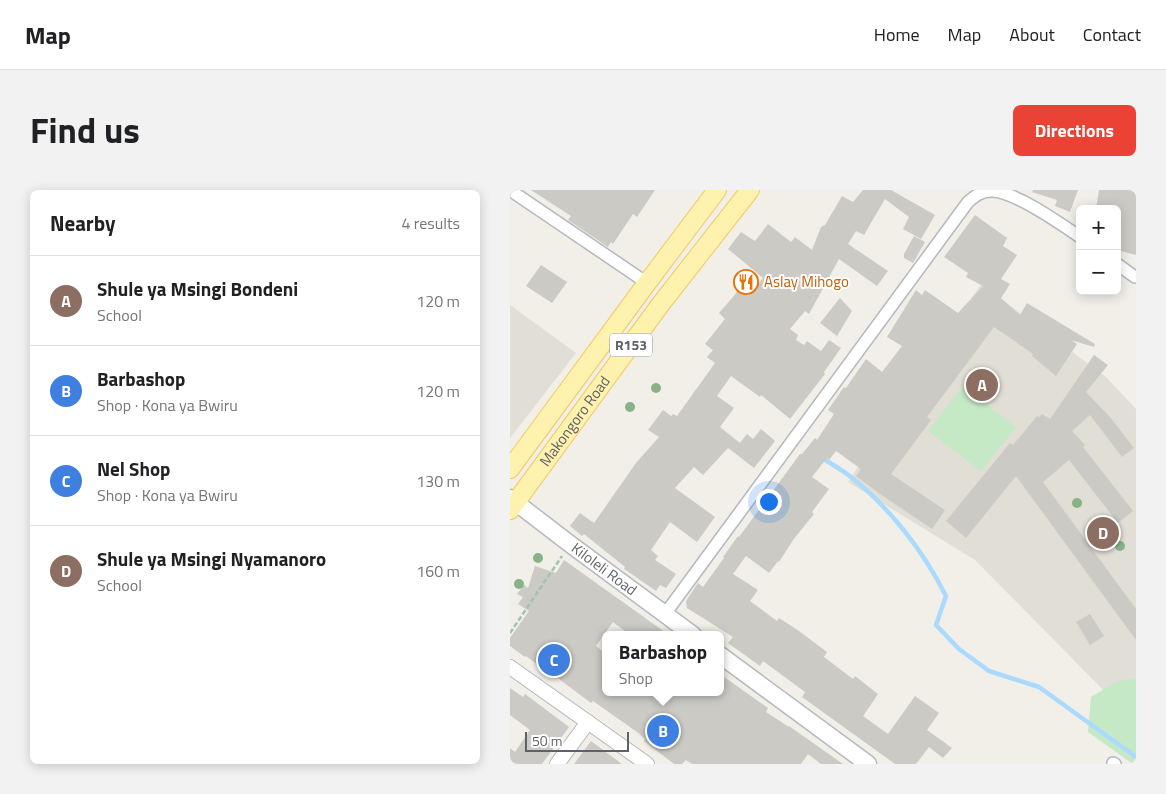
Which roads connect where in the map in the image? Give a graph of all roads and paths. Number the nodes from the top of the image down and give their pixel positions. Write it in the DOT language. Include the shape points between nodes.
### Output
graph roads {
  1 [pos="510,190"];
  2 [pos="717,190"];
  3 [pos="750,190"];
  4 [pos="523,194"];
  5 [pos="1076,235"];
  6 [pos="1121,267"];
  7 [pos="1135,277"];
  8 [pos="647,282"];
  9 [pos="510,469"];
  10 [pos="512,503"];
  11 [pos="570,544"];
  12 [pos="665,614"];
  13 [pos="688,631"];
  14 [pos="510,632"];
  15 [pos="724,658"];
  16 [pos="510,666"];
  17 [pos="588,722"];
  18 [pos="557,764"];
  19 [pos="647,764"];
  20 [pos="868,764"];
  1 -- 4 [label="street"];
  2 -- 8 [label="main road, Makongoro Road / R153"];
  3 -- 10 [label="main road, Makongoro Road / R153"];
  4 -- 8 [label="street"];
  5 -- 12 [label="street" via="1013,196 993,190 979,193 968,202"];
  6 -- 7 [label="street"];
  8 -- 9 [label="main road, Makongoro Road / R153"];
  10 -- 11 [label="main road, Kiloleli Road"];
  11 -- 12 [label="main road, Kiloleli Road"];
  11 -- 14 [label="path"];
  12 -- 13 [label="main road, Kiloleli Road"];
  15 -- 20 [label="main road"];
  16 -- 17 [label="street"];
  17 -- 18 [label="street"];
  17 -- 19 [label="street"];
}
